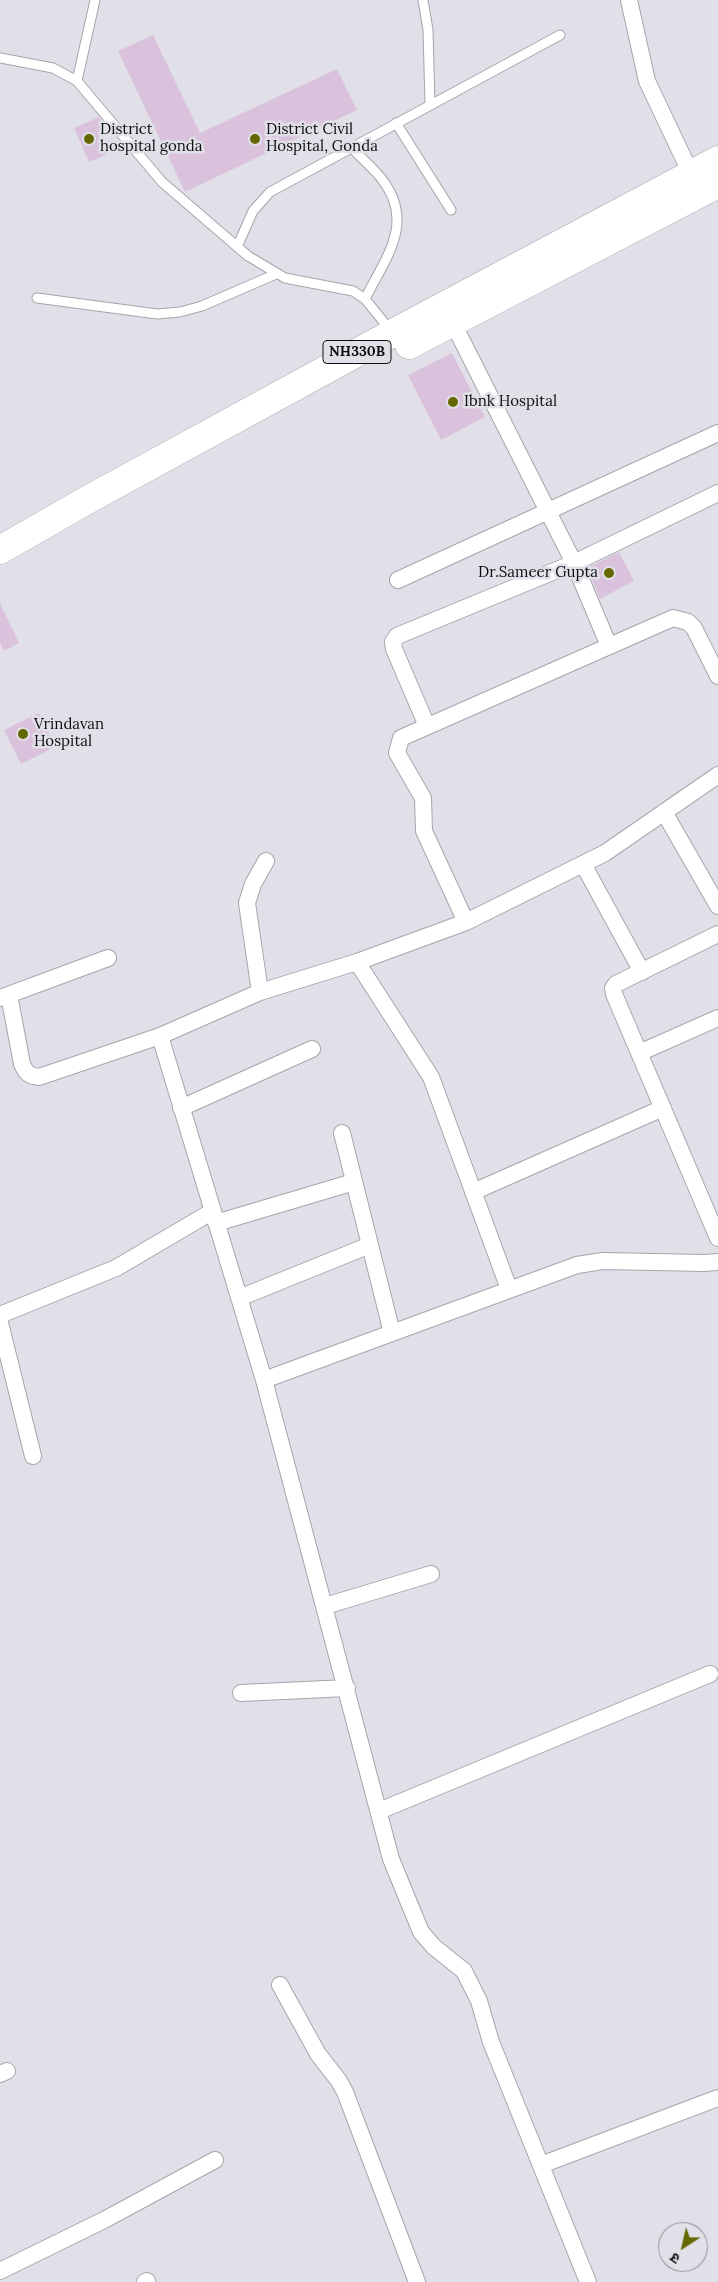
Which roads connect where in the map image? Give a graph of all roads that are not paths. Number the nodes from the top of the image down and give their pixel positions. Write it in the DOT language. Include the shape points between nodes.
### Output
graph roads {
  1 [pos="95,0"];
  2 [pos="423,0"];
  3 [pos="629,0"];
  4 [pos="560,35"];
  5 [pos="0,58"];
  6 [pos="77,81"];
  7 [pos="430,105"];
  8 [pos="396,123"];
  9 [pos="351,148"];
  10 [pos="691,174"];
  11 [pos="717,180"];
  12 [pos="451,210"];
  13 [pos="237,247"];
  14 [pos="276,274"];
  15 [pos="38,298"];
  16 [pos="364,298"];
  17 [pos="453,323"];
  18 [pos="393,333"];
  19 [pos="718,433"];
  20 [pos="718,492"];
  21 [pos="548,511"];
  22 [pos="0,550"];
  23 [pos="574,564"];
  24 [pos="0,567"];
  25 [pos="398,580"];
  26 [pos="609,646"];
  27 [pos="718,676"];
  28 [pos="427,726"];
  29 [pos="718,775"];
  30 [pos="664,812"];
  31 [pos="266,860"];
  32 [pos="583,864"];
  33 [pos="718,906"];
  34 [pos="466,922"];
  35 [pos="718,934"];
  36 [pos="108,958"];
  37 [pos="357,962"];
  38 [pos="642,972"];
  39 [pos="260,992"];
  40 [pos="4,997"];
  41 [pos="718,1018"];
  42 [pos="160,1036"];
  43 [pos="312,1049"];
  44 [pos="639,1053"];
  45 [pos="181,1108"];
  46 [pos="663,1108"];
  47 [pos="342,1133"];
  48 [pos="354,1182"];
  49 [pos="473,1192"];
  50 [pos="214,1217"];
  51 [pos="718,1238"];
  52 [pos="370,1245"];
  53 [pos="718,1262"];
  54 [pos="509,1289"];
  55 [pos="239,1298"];
  56 [pos="0,1315"];
  57 [pos="0,1323"];
  58 [pos="392,1332"];
  59 [pos="264,1380"];
  60 [pos="33,1456"];
  61 [pos="432,1574"];
  62 [pos="325,1606"];
  63 [pos="710,1674"];
  64 [pos="347,1688"];
  65 [pos="242,1694"];
  66 [pos="380,1811"];
  67 [pos="280,1985"];
  68 [pos="718,2098"];
  69 [pos="215,2160"];
  70 [pos="541,2165"];
  71 [pos="0,2271"];
  72 [pos="418,2282"];
  73 [pos="588,2282"];
  1 -- 6 [label="lane"];
  2 -- 7 [label="lane" via="428,30"];
  3 -- 10 [label="street" via="647,80"];
  4 -- 7 [label="lane"];
  5 -- 6 [label="lane" via="53,68"];
  6 -- 13 [label="lane" via="162,182"];
  7 -- 8 [label="lane"];
  8 -- 9 [label="lane"];
  8 -- 12 [label="lane"];
  9 -- 13 [label="lane" via="270,192 253,211"];
  9 -- 16 [label="lane" via="381,178 394,199 399,219 394,244"];
  10 -- 11 [label="highway, NH330B"];
  10 -- 18 [label="highway, NH330B"];
  11 -- 17 [label="highway, NH330B"];
  13 -- 14 [label="lane"];
  14 -- 15 [label="lane" via="202,306 180,312 157,314"];
  14 -- 16 [label="lane" via="353,290"];
  16 -- 18 [label="lane"];
  17 -- 21 [label="street"];
  17 -- 24 [label="highway, NH330B" via="125,493"];
  18 -- 22 [label="highway, NH330B"];
  19 -- 21 [label="street"];
  20 -- 23 [label="street"];
  21 -- 23 [label="street"];
  21 -- 25 [label="street"];
  23 -- 26 [label="street"];
  23 -- 28 [label="street" via="397,636 393,642 394,649"];
  26 -- 27 [label="street" via="672,618 680,619 694,628"];
  26 -- 28 [label="street"];
  28 -- 34 [label="street" via="401,738 397,753 423,798 424,831"];
  29 -- 30 [label="street"];
  30 -- 32 [label="street"];
  30 -- 33 [label="street"];
  31 -- 39 [label="street" via="247,903"];
  32 -- 34 [label="street"];
  32 -- 38 [label="street"];
  34 -- 37 [label="street"];
  35 -- 38 [label="street"];
  36 -- 40 [label="street"];
  37 -- 39 [label="street"];
  37 -- 49 [label="street" via="431,1077"];
  38 -- 44 [label="street" via="613,988"];
  39 -- 42 [label="street"];
  40 -- 42 [label="street" via="22,1064 31,1077"];
  41 -- 44 [label="street"];
  42 -- 45 [label="street"];
  43 -- 45 [label="street"];
  44 -- 46 [label="street"];
  45 -- 50 [label="street"];
  46 -- 49 [label="street"];
  46 -- 51 [label="street"];
  47 -- 48 [label="street"];
  48 -- 50 [label="street"];
  48 -- 52 [label="street"];
  49 -- 54 [label="street"];
  50 -- 55 [label="street"];
  50 -- 56 [label="street" via="116,1268"];
  52 -- 55 [label="street"];
  52 -- 58 [label="street"];
  53 -- 54 [label="street" via="577,1264"];
  54 -- 58 [label="street"];
  55 -- 59 [label="street"];
  57 -- 60 [label="street"];
  58 -- 59 [label="street"];
  59 -- 62 [label="street"];
  61 -- 62 [label="street"];
  62 -- 64 [label="street"];
  63 -- 66 [label="street"];
  64 -- 65 [label="street"];
  64 -- 66 [label="street"];
  66 -- 70 [label="street" via="391,1859 421,1932 461,1968 482,2006 491,2042"];
  67 -- 72 [label="street" via="318,2054 345,2092"];
  68 -- 70 [label="street"];
  69 -- 71 [label="street" via="106,2220"];
  70 -- 73 [label="street"];
}
